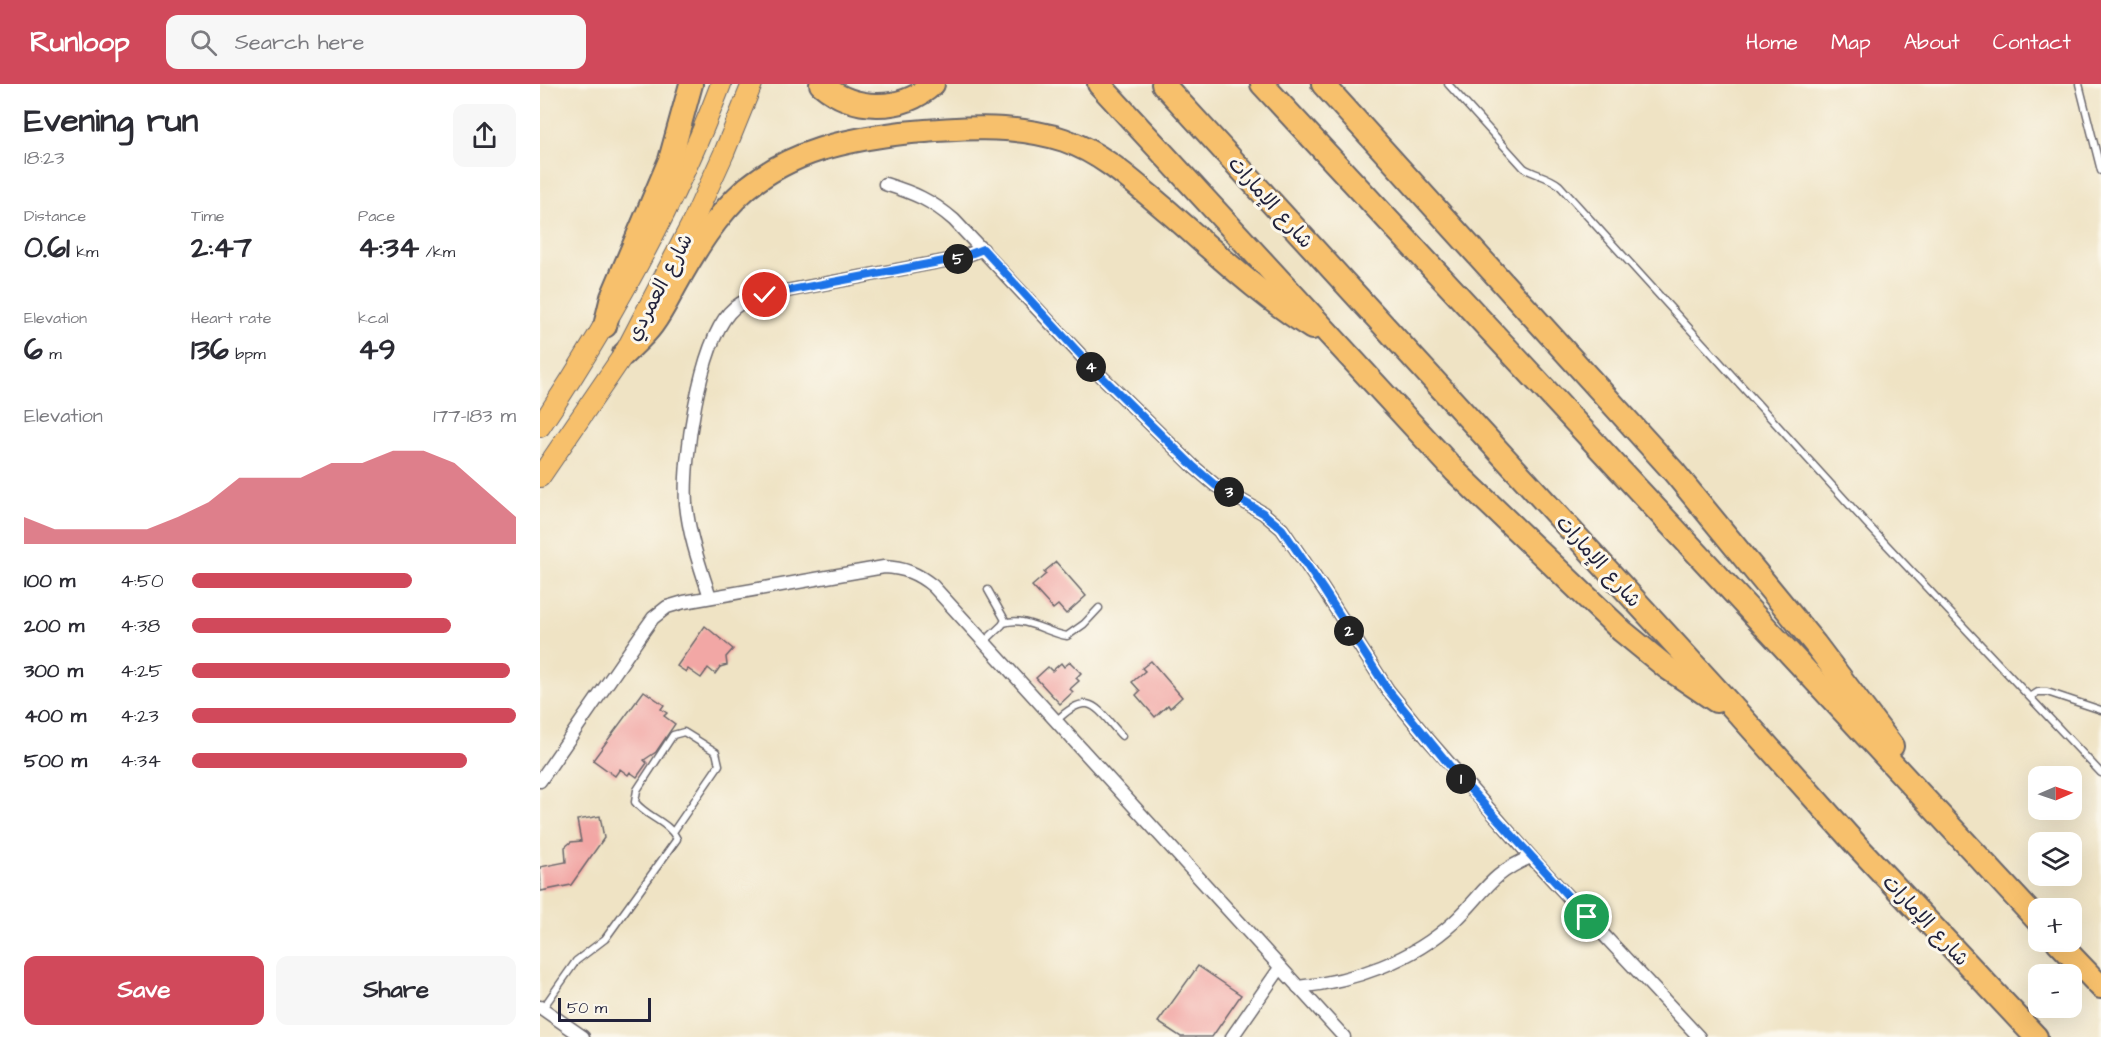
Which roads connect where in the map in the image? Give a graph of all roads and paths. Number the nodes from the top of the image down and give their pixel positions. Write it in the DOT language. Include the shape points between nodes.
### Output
graph roads {
  1 [pos="691,84"];
  2 [pos="720,84"];
  3 [pos="752,84"];
  4 [pos="821,84"];
  5 [pos="933,84"];
  6 [pos="1099,84"];
  7 [pos="1163,84"];
  8 [pos="1262,84"];
  9 [pos="1323,84"];
  10 [pos="1448,84"];
  11 [pos="2079,84"];
  12 [pos="2101,171"];
  13 [pos="885,184"];
  14 [pos="983,249"];
  15 [pos="605,326"];
  16 [pos="1338,343"];
  17 [pos="624,354"];
  18 [pos="540,427"];
  19 [pos="540,477"];
  20 [pos="988,590"];
  21 [pos="710,597"];
  22 [pos="1099,608"];
  23 [pos="1004,623"];
  24 [pos="984,643"];
  25 [pos="2030,697"];
  26 [pos="2101,710"];
  27 [pos="1738,713"];
  28 [pos="1055,722"];
  29 [pos="1122,736"];
  30 [pos="2101,772"];
  31 [pos="540,781"];
  32 [pos="1947,823"];
  33 [pos="673,832"];
  34 [pos="1531,857"];
  35 [pos="2028,910"];
  36 [pos="2068,952"];
  37 [pos="1280,968"];
  38 [pos="1298,987"];
  39 [pos="2101,987"];
  40 [pos="541,1008"];
  41 [pos="583,1037"];
  42 [pos="1232,1037"];
  43 [pos="1344,1037"];
  44 [pos="1699,1037"];
  45 [pos="2036,1037"];
  1 -- 15 [label="highway" via="670,160 612,297"];
  2 -- 15 [label="main road, شارع العمردي" via="666,211"];
  3 -- 17 [label="main road, شارع العمردي" via="694,219"];
  4 -- 5 [label="highway" via="842,98 873,105 903,101"];
  6 -- 16 [label="highway"];
  7 -- 27 [label="highway, شارع الإمارات"];
  8 -- 32 [label="highway"];
  9 -- 32 [label="highway" via="1674,472 1849,688"];
  10 -- 25 [label="lane" via="1524,168 1558,185"];
  11 -- 12 [label="lane"];
  13 -- 14 [label="street" via="930,200"];
  14 -- 21 [label="street" via="960,258 755,297 728,314 707,357 699,387 686,474 689,522"];
  14 -- 34 [label="street" via="1089,364 1194,467 1282,529 1388,690"];
  15 -- 18 [label="main road, شارع العمردي"];
  16 -- 17 [label="highway" via="1284,309 1102,158 1048,136 970,129 855,140 813,151 777,167 722,213 653,323"];
  16 -- 27 [label="highway" via="1464,480 1622,631 1689,684"];
  17 -- 19 [label="main road, شارع العمردي"];
  20 -- 23 [label="lane" via="1004,616"];
  21 -- 24 [label="street" via="884,567 902,568 933,586"];
  21 -- 31 [label="street" via="667,608 653,618"];
  22 -- 23 [label="lane" via="1067,636 1021,621"];
  23 -- 24 [label="lane"];
  24 -- 28 [label="street"];
  25 -- 26 [label="lane" via="2047,692"];
  25 -- 30 [label="lane"];
  27 -- 45 [label="highway, شارع الإمارات"];
  28 -- 29 [label="lane" via="1072,707 1086,703 1095,707"];
  28 -- 37 [label="street"];
  32 -- 35 [label="highway"];
  33 -- 33 [label="lane" via="641,811 635,802 637,790 673,735 684,732 716,752 719,765"];
  33 -- 40 [label="lane" via="676,839 605,939 576,961"];
  34 -- 38 [label="street" via="1496,876 1454,922 1403,957 1350,979"];
  34 -- 44 [label="street"];
  36 -- 39 [label="highway"];
  37 -- 38 [label="street"];
  37 -- 42 [label="street"];
  38 -- 43 [label="street"];
  40 -- 41 [label="street"];
}
